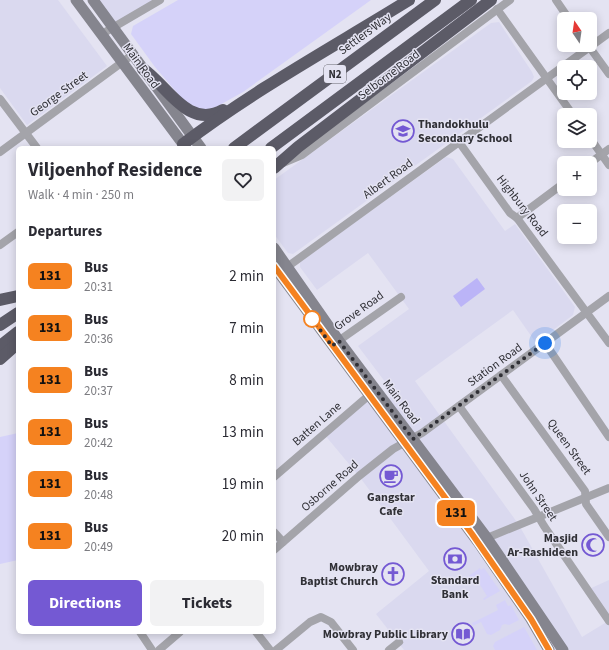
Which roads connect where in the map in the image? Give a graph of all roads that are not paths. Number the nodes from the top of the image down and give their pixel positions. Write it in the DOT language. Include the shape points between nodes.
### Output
graph roads {
  1 [pos="76,0"];
  2 [pos="93,0"];
  3 [pos="160,0"];
  4 [pos="409,0"];
  5 [pos="435,0"];
  6 [pos="471,0"];
  7 [pos="510,0"];
  8 [pos="556,0"];
  9 [pos="494,5"];
  10 [pos="564,12"];
  11 [pos="114,27"];
  12 [pos="609,33"];
  13 [pos="102,34"];
  14 [pos="597,41"];
  15 [pos="581,52"];
  16 [pos="593,52"];
  17 [pos="132,55"];
  18 [pos="122,63"];
  19 [pos="143,69"];
  20 [pos="609,74"];
  21 [pos="547,78"];
  22 [pos="153,82"];
  23 [pos="142,89"];
  24 [pos="259,92"];
  25 [pos="0,99"];
  26 [pos="568,108"];
  27 [pos="26,134"];
  28 [pos="192,136"];
  29 [pos="459,142"];
  30 [pos="35,146"];
  31 [pos="184,146"];
  32 [pos="200,146"];
  33 [pos="237,146"];
  34 [pos="274,146"];
  35 [pos="597,147"];
  36 [pos="609,149"];
  37 [pos="0,152"];
  38 [pos="602,154"];
  39 [pos="597,158"];
  40 [pos="609,165"];
  41 [pos="276,166"];
  42 [pos="557,188"];
  43 [pos="517,218"];
  44 [pos="16,233"];
  45 [pos="0,245"];
  46 [pos="276,255"];
  47 [pos="280,269"];
  48 [pos="16,296"];
  49 [pos="609,296"];
  50 [pos="401,297"];
  51 [pos="0,300"];
  52 [pos="587,312"];
  53 [pos="16,314"];
  54 [pos="0,325"];
  55 [pos="16,334"];
  56 [pos="336,343"];
  57 [pos="545,343"];
  58 [pos="609,343"];
  59 [pos="16,345"];
  60 [pos="0,346"];
  61 [pos="0,359"];
  62 [pos="501,375"];
  63 [pos="372,393"];
  64 [pos="459,406"];
  65 [pos="609,437"];
  66 [pos="409,441"];
  67 [pos="276,475"];
  68 [pos="609,488"];
  69 [pos="586,497"];
  70 [pos="538,516"];
  71 [pos="276,534"];
  72 [pos="609,537"];
  73 [pos="482,540"];
  74 [pos="283,542"];
  75 [pos="276,548"];
  76 [pos="609,621"];
  77 [pos="141,634"];
  78 [pos="178,634"];
  79 [pos="258,634"];
  80 [pos="399,642"];
  81 [pos="152,650"];
  82 [pos="159,650"];
  83 [pos="270,650"];
  84 [pos="276,650"];
  85 [pos="353,650"];
  86 [pos="389,650"];
  87 [pos="549,650"];
  88 [pos="563,650"];
  1 -- 13 [label="main road, Main Road"];
  2 -- 11 [label="main road, Main Road"];
  3 -- 11 [label="street"];
  4 -- 24 [label="highway"];
  5 -- 33 [label="highway, Settlers Way / N2"];
  6 -- 34 [label="highway, N2"];
  7 -- 9 [label="street"];
  8 -- 10 [label="street"];
  9 -- 21 [label="street"];
  9 -- 41 [label="highway" via="298,147"];
  11 -- 13 [label="street"];
  11 -- 17 [label="main road, Main Road"];
  12 -- 14 [label="street, Albert Road"];
  13 -- 18 [label="main road, Main Road"];
  15 -- 21 [label="street, Albert Road"];
  16 -- 20 [label="street"];
  17 -- 18 [label="street, George Street"];
  17 -- 19 [label="main road, Main Road"];
  18 -- 23 [label="main road, Main Road"];
  18 -- 27 [label="street, George Street"];
  19 -- 22 [label="main road, Main Road"];
  19 -- 24 [label="highway" via="179,103 202,115 215,114"];
  21 -- 26 [label="street"];
  21 -- 29 [label="street, Albert Road"];
  22 -- 23 [label="main road"];
  22 -- 28 [label="main road, Main Road"];
  23 -- 31 [label="main road, Main Road"];
  24 -- 28 [label="highway"];
  25 -- 27 [label="street"];
  27 -- 30 [label="street"];
  27 -- 37 [label="street, George Street"];
  28 -- 31 [label="highway"];
  28 -- 32 [label="main road, Main Road"];
  29 -- 43 [label="street, Highbury Road" via="510,213"];
  29 -- 47 [label="street, Albert Road"];
  35 -- 38 [label="street"];
  36 -- 38 [label="street"];
  38 -- 39 [label="street"];
  38 -- 40 [label="street"];
  42 -- 43 [label="street"];
  43 -- 52 [label="street, Highbury Road"];
  44 -- 45 [label="street"];
  46 -- 47 [label="main road, Main Road"];
  47 -- 56 [label="main road, Main Road"];
  48 -- 51 [label="highway"];
  49 -- 52 [label="street, Station Road"];
  50 -- 56 [label="street, Grove Road"];
  52 -- 57 [label="street, Station Road"];
  52 -- 58 [label="street, Highbury Road"];
  53 -- 54 [label="highway"];
  55 -- 60 [label="highway"];
  56 -- 63 [label="main road, Main Road"];
  57 -- 62 [label="street, Station Road"];
  57 -- 65 [label="street"];
  59 -- 61 [label="highway"];
  62 -- 64 [label="street, Station Road"];
  62 -- 69 [label="street, Queen Street" via="586,491"];
  63 -- 66 [label="main road, Main Road"];
  63 -- 67 [label="street, Batten Lane"];
  64 -- 66 [label="street, Station Road"];
  64 -- 70 [label="street, John Street"];
  66 -- 73 [label="main road, Main Road"];
  66 -- 74 [label="street, Osborne Road" via="393,449 359,476"];
  68 -- 69 [label="street"];
  69 -- 70 [label="street"];
  69 -- 72 [label="street, Queen Street" via="586,504"];
  70 -- 73 [label="street"];
  70 -- 76 [label="street, John Street"];
  71 -- 74 [label="street"];
  73 -- 87 [label="main road, Main Road"];
  73 -- 88 [label="main road, Main Road"];
  74 -- 75 [label="street, Osborne Road"];
  77 -- 81 [label="street"];
  78 -- 82 [label="street"];
  79 -- 83 [label="street"];
  80 -- 86 [label="street"];
  84 -- 85 [label="street" via="310,622 321,617 331,622"];
}
